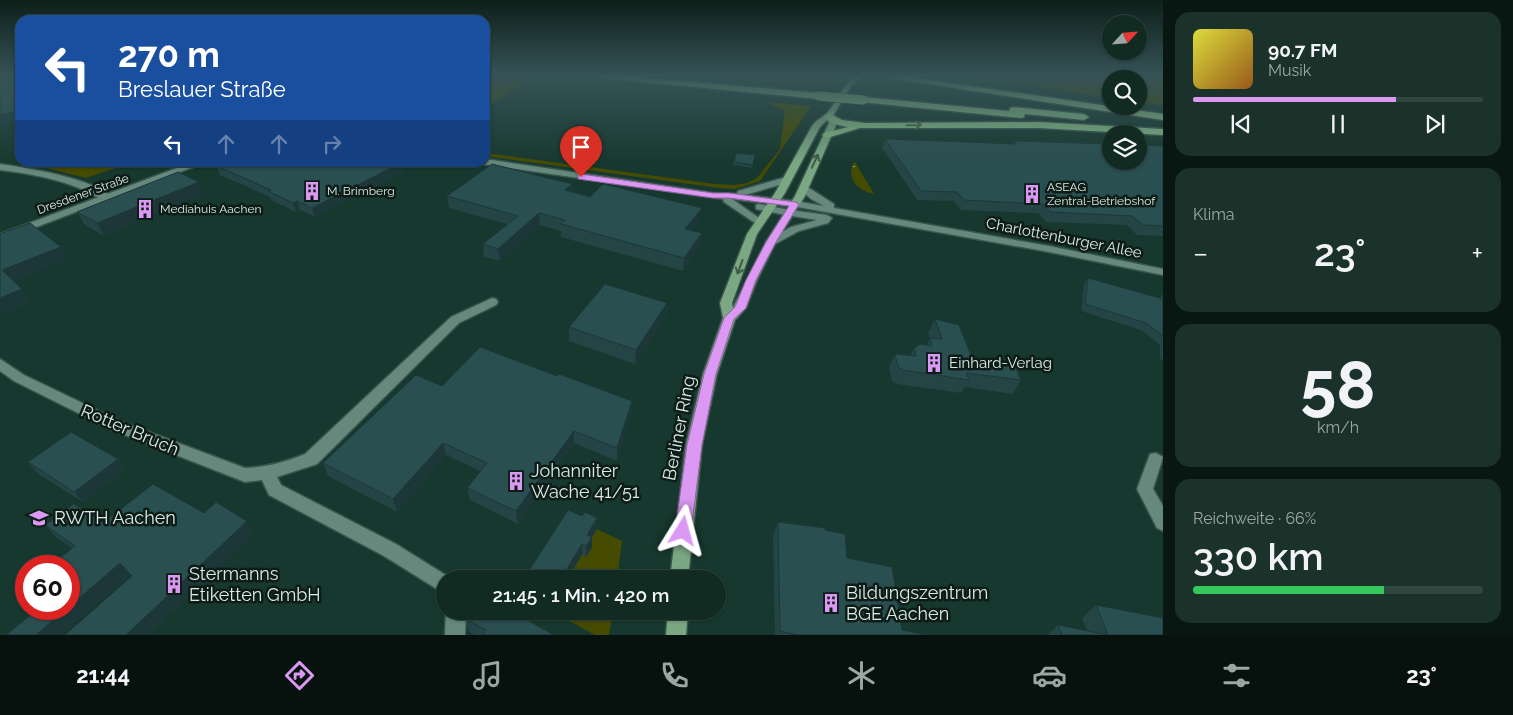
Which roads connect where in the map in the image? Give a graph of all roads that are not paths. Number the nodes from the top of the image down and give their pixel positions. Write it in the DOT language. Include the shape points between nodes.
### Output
graph roads {
  1 [pos="835,106"];
  2 [pos="935,106"];
  3 [pos="952,106"];
  4 [pos="1089,106"];
  5 [pos="829,116"];
  6 [pos="1163,117"];
  7 [pos="1163,124"];
  8 [pos="866,126"];
  9 [pos="1163,130"];
  10 [pos="827,135"];
  11 [pos="490,163"];
  12 [pos="0,167"];
  13 [pos="189,167"];
  14 [pos="786,180"];
  15 [pos="803,187"];
  16 [pos="108,198"];
  17 [pos="728,198"];
  18 [pos="771,205"];
  19 [pos="793,209"];
  20 [pos="852,214"];
  21 [pos="833,219"];
  22 [pos="758,222"];
  23 [pos="959,234"];
  24 [pos="0,238"];
  25 [pos="771,242"];
  26 [pos="1163,272"];
  27 [pos="492,302"];
  28 [pos="729,318"];
  29 [pos="0,364"];
  30 [pos="1156,459"];
  31 [pos="267,474"];
  32 [pos="1163,523"];
  33 [pos="680,570"];
  34 [pos="436,579"];
  35 [pos="456,620"];
  36 [pos="677,620"];
  37 [pos="455,635"];
  38 [pos="676,635"];
  1 -- 5 [label="main road, Berliner Ring"];
  2 -- 9 [label="highway"];
  3 -- 7 [label="highway"];
  4 -- 6 [label="highway"];
  5 -- 8 [label="highway" via="840,123"];
  5 -- 10 [label="main road, Berliner Ring" via="832,123"];
  5 -- 14 [label="main road, Berliner Ring" via="816,126"];
  8 -- 9 [label="highway, one-way" via="1030,124"];
  8 -- 10 [label="highway"];
  15 -- 10 [label="main road, Berliner Ring, one-way"];
  11 -- 17 [label="street"];
  12 -- 16 [label="street" via="50,176"];
  13 -- 16 [label="street, Dresdener Straße"];
  14 -- 17 [label="street"];
  14 -- 18 [label="main road, Berliner Ring"];
  15 -- 19 [label="main road, Berliner Ring"];
  15 -- 20 [label="street" via="818,200"];
  16 -- 24 [label="street, Dresdener Straße"];
  17 -- 18 [label="street, Charlottenburger Allee"];
  17 -- 22 [label="street"];
  18 -- 19 [label="street, Charlottenburger Allee"];
  18 -- 22 [label="main road, Berliner Ring"];
  19 -- 20 [label="street, Charlottenburger Allee"];
  19 -- 21 [label="street, Charlottenburger Allee"];
  19 -- 25 [label="main road, Berliner Ring"];
  20 -- 23 [label="street, Charlottenburger Allee"];
  21 -- 23 [label="street, Charlottenburger Allee"];
  21 -- 25 [label="street" via="795,229"];
  22 -- 28 [label="main road, Berliner Ring, one-way" via="726,303"];
  23 -- 26 [label="street, Charlottenburger Allee"];
  25 -- 28 [label="main road, Berliner Ring" via="740,308"];
  27 -- 31 [label="street, Rotter Bruch" via="455,320 311,459 287,470"];
  28 -- 33 [label="main road, Berliner Ring" via="710,374 694,445"];
  29 -- 31 [label="street, Rotter Bruch" via="19,378 117,426 245,475"];
  30 -- 32 [label="street" via="1145,489"];
  31 -- 34 [label="street" via="275,490 390,550"];
  35 -- 37 [label="street"];
  36 -- 38 [label="main road"];
}
